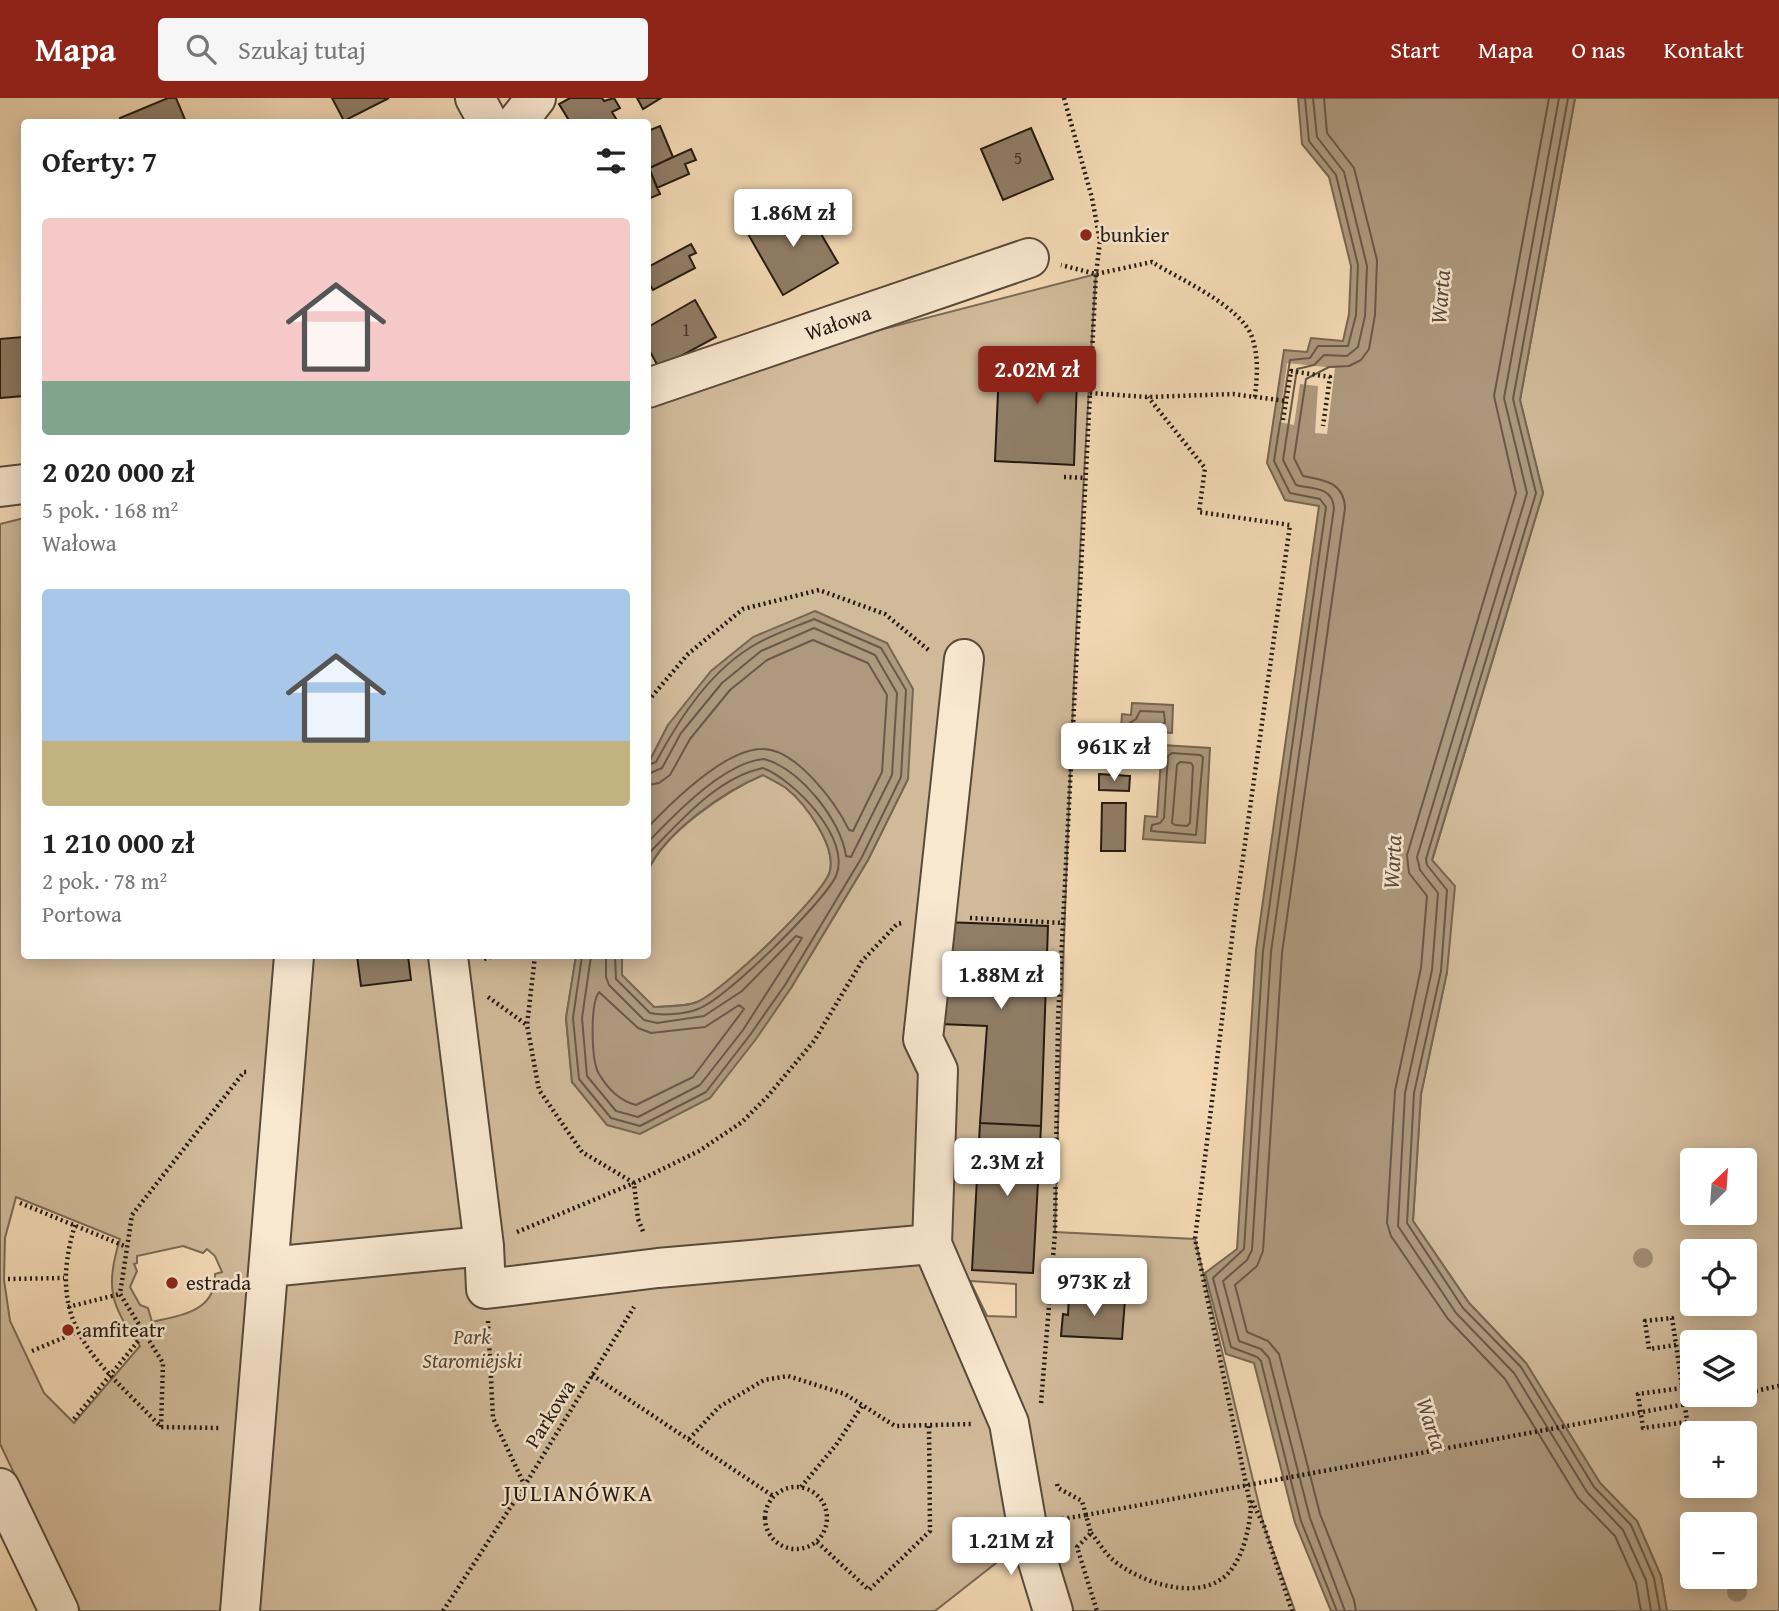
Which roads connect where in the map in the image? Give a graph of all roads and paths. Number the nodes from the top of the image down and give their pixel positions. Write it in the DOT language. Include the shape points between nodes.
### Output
graph roads {
  1 [pos="475,98"];
  2 [pos="536,98"];
  3 [pos="1064,98"];
  4 [pos="486,119"];
  5 [pos="519,119"];
  6 [pos="1030,258"];
  7 [pos="1096,274"];
  8 [pos="651,387"];
  9 [pos="1090,393"];
  10 [pos="1148,397"];
  11 [pos="1255,397"];
  12 [pos="1286,401"];
  13 [pos="1283,419"];
  14 [pos="1323,426"];
  15 [pos="1064,477"];
  16 [pos="1086,478"];
  17 [pos="21,484"];
  18 [pos="0,487"];
  19 [pos="964,659"];
  20 [pos="651,697"];
  21 [pos="937,915"];
  22 [pos="1063,923"];
  23 [pos="294,959"];
  24 [pos="448,959"];
  25 [pos="535,959"];
  26 [pos="284,1075"];
  27 [pos="634,1184"];
  28 [pos="20,1203"];
  29 [pos="75,1225"];
  30 [pos="932,1244"];
  31 [pos="484,1246"];
  32 [pos="127,1247"];
  33 [pos="269,1268"];
  34 [pos="658,1268"];
  35 [pos="64,1278"];
  36 [pos="8,1279"];
  37 [pos="486,1289"];
  38 [pos="120,1294"];
  39 [pos="68,1307"];
  40 [pos="77,1332"];
  41 [pos="145,1334"];
  42 [pos="1676,1345"];
  43 [pos="32,1351"];
  44 [pos="1680,1374"];
  45 [pos="111,1375"];
  46 [pos="593,1375"];
  47 [pos="1779,1386"];
  48 [pos="1680,1388"];
  49 [pos="1757,1391"];
  50 [pos="1680,1405"];
  51 [pos="862,1406"];
  52 [pos="1641,1412"];
  53 [pos="74,1419"];
  54 [pos="1026,1419"];
  55 [pos="1680,1423"];
  56 [pos="929,1426"];
  57 [pos="162,1427"];
  58 [pos="255,1429"];
  59 [pos="689,1439"];
  60 [pos="1055,1476"];
  61 [pos="525,1485"];
  62 [pos="801,1487"];
  63 [pos="0,1489"];
  64 [pos="1248,1494"];
  65 [pos="773,1496"];
  66 [pos="1086,1515"];
  67 [pos="1091,1533"];
  68 [pos="817,1542"];
  69 [pos="59,1611"];
  70 [pos="240,1611"];
  71 [pos="443,1611"];
  72 [pos="1052,1611"];
  73 [pos="1097,1611"];
  74 [pos="1292,1611"];
  1 -- 4 [label="street"];
  2 -- 5 [label="street"];
  3 -- 7 [label="path" via="1100,241"];
  6 -- 7 [label="path"];
  6 -- 8 [label="street, Wałowa"];
  7 -- 9 [label="path"];
  7 -- 11 [label="path" via="1152,262 1232,311 1251,334 1258,366"];
  9 -- 10 [label="path"];
  9 -- 16 [label="path"];
  10 -- 11 [label="path"];
  10 -- 64 [label="path" via="1205,468 1199,512 1290,525 1195,1240"];
  11 -- 12 [label="path"];
  12 -- 13 [label="path"];
  12 -- 14 [label="path" via="1291,371 1330,377"];
  15 -- 16 [label="path"];
  16 -- 22 [label="path"];
  17 -- 18 [label="street"];
  19 -- 20 [label="path" via="930,652 885,614 819,590 743,610 688,654"];
  19 -- 21 [label="street"];
  21 -- 22 [label="path"];
  21 -- 27 [label="path" via="897,924 862,961 814,1041 742,1122 699,1151"];
  21 -- 30 [label="street" via="923,1039 938,1070"];
  22 -- 54 [label="path" via="1055,1233 1041,1402"];
  23 -- 26 [label="street"];
  24 -- 31 [label="street"];
  25 -- 27 [label="path" via="527,1025 539,1090 582,1152"];
  26 -- 32 [label="path" via="244,1072 132,1215"];
  26 -- 33 [label="street"];
  27 -- 31 [label="path"];
  27 -- 34 [label="path" via="638,1219"];
  28 -- 29 [label="path"];
  29 -- 32 [label="path"];
  29 -- 35 [label="path"];
  30 -- 34 [label="street"];
  30 -- 54 [label="street"];
  31 -- 33 [label="street"];
  31 -- 37 [label="street"];
  32 -- 38 [label="path"];
  33 -- 58 [label="street"];
  34 -- 37 [label="street"];
  34 -- 46 [label="path, Parkowa"];
  35 -- 36 [label="path"];
  35 -- 39 [label="path"];
  37 -- 61 [label="path" via="493,1418"];
  38 -- 39 [label="path"];
  38 -- 41 [label="path"];
  39 -- 40 [label="path"];
  40 -- 43 [label="path"];
  40 -- 45 [label="path"];
  41 -- 45 [label="path"];
  41 -- 57 [label="path" via="163,1363"];
  42 -- 42 [label="path" via="1649,1349 1645,1321 1672,1318"];
  42 -- 44 [label="path"];
  45 -- 53 [label="path"];
  45 -- 57 [label="path"];
  46 -- 59 [label="path"];
  46 -- 61 [label="path, Parkowa"];
  47 -- 49 [label="path"];
  48 -- 52 [label="path" via="1639,1394"];
  50 -- 52 [label="path, bridge"];
  51 -- 56 [label="path" via="895,1426"];
  51 -- 59 [label="path" via="845,1394 788,1376 764,1380 719,1406"];
  51 -- 62 [label="path"];
  52 -- 55 [label="path" via="1643,1428"];
  52 -- 66 [label="path, bridge"];
  54 -- 56 [label="path"];
  54 -- 72 [label="street" via="1027,1526"];
  56 -- 68 [label="path" via="930,1531 869,1590"];
  57 -- 58 [label="path"];
  58 -- 70 [label="street"];
  59 -- 65 [label="path"];
  60 -- 66 [label="path" via="1058,1488 1082,1501"];
  61 -- 71 [label="path, Parkowa"];
  62 -- 65 [label="path"];
  62 -- 68 [label="path" via="819,1496 828,1514"];
  63 -- 69 [label="street"];
  64 -- 67 [label="path" via="1250,1521 1242,1549 1230,1572 1207,1585 1182,1589 1144,1580 1111,1559"];
  64 -- 74 [label="path" via="1264,1526"];
  65 -- 68 [label="path" via="765,1516 778,1544 798,1549"];
  66 -- 67 [label="path"];
  67 -- 73 [label="path" via="1077,1548"];
}
